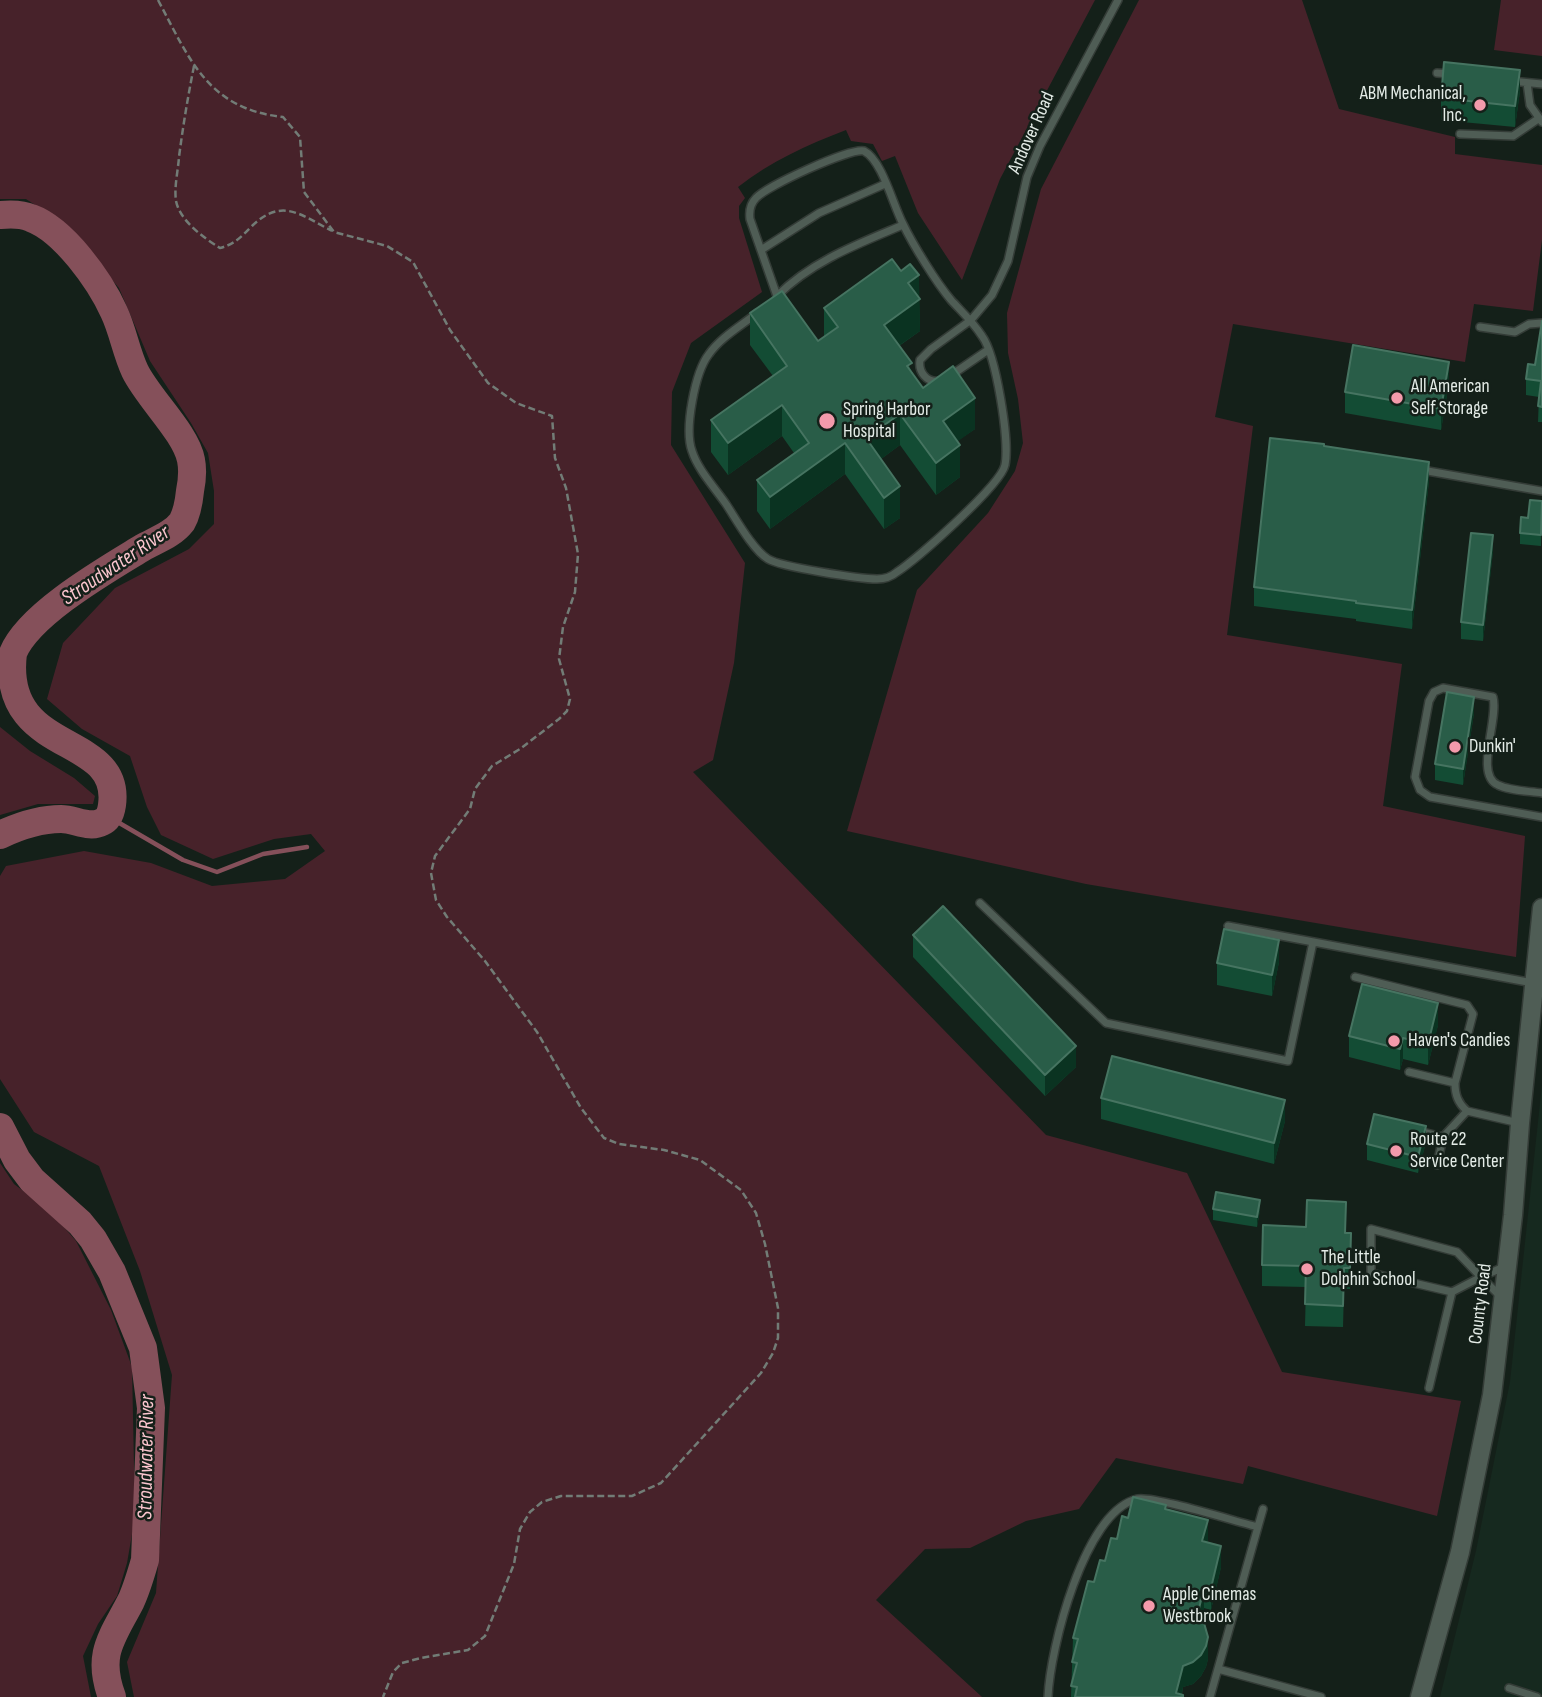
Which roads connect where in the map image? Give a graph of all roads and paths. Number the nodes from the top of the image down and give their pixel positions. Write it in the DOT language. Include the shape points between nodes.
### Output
graph roads {
  1 [pos="158,0"];
  2 [pos="1118,0"];
  3 [pos="194,66"];
  4 [pos="1437,73"];
  5 [pos="1463,76"];
  6 [pos="1501,80"];
  7 [pos="1527,83"];
  8 [pos="1542,84"];
  9 [pos="1540,120"];
  10 [pos="1460,134"];
  11 [pos="885,184"];
  12 [pos="903,225"];
  13 [pos="334,232"];
  14 [pos="761,250"];
  15 [pos="777,296"];
  16 [pos="971,320"];
  17 [pos="1542,323"];
  18 [pos="1480,327"];
  19 [pos="988,350"];
  20 [pos="1413,468"];
  21 [pos="1542,491"];
  22 [pos="1542,793"];
  23 [pos="1542,817"];
  24 [pos="980,903"];
  25 [pos="1542,908"];
  26 [pos="1228,926"];
  27 [pos="1312,942"];
  28 [pos="1355,976"];
  29 [pos="1534,983"];
  30 [pos="1409,1072"];
  31 [pos="1455,1083"];
  32 [pos="1467,1111"];
  33 [pos="1520,1123"];
  34 [pos="1409,1129"];
  35 [pos="1443,1137"];
  36 [pos="1437,1165"];
  37 [pos="1507,1266"];
  38 [pos="1481,1277"];
  39 [pos="1452,1292"];
  40 [pos="1503,1300"];
  41 [pos="1429,1388"];
  42 [pos="1263,1509"];
  43 [pos="1258,1527"];
  44 [pos="1218,1670"];
  45 [pos="1508,1688"];
  46 [pos="1422,1691"];
  47 [pos="383,1697"];
  48 [pos="1048,1697"];
  49 [pos="1210,1697"];
  50 [pos="1321,1697"];
  51 [pos="1410,1697"];
  52 [pos="1537,1697"];
  1 -- 3 [label="path"];
  2 -- 16 [label="lane, Andover Road" via="1040,146 1027,177 1008,261 992,295"];
  3 -- 13 [label="path" via="220,95 262,114 283,117 300,137 304,192"];
  3 -- 13 [label="path" via="177,176 176,202 184,217 220,248 234,244 274,210 295,212"];
  4 -- 5 [label="lane"];
  6 -- 7 [label="lane"];
  7 -- 8 [label="lane"];
  7 -- 9 [label="lane" via="1530,105"];
  9 -- 10 [label="lane" via="1513,136"];
  11 -- 12 [label="lane"];
  11 -- 14 [label="lane" via="820,213"];
  11 -- 14 [label="lane" via="874,159 857,149 763,193 755,198 749,213"];
  12 -- 15 [label="lane" via="836,253 793,280"];
  12 -- 16 [label="lane" via="951,299"];
  13 -- 47 [label="path" via="387,246 413,262 450,330 488,383 516,403 552,415 555,458 566,488 578,554 575,592 563,627 559,659 570,699 567,711 492,766 475,789 470,809 435,856 431,873 436,900 537,1032 604,1138 701,1160 741,1190 756,1213 778,1308 778,1338 761,1373 662,1483 632,1496 561,1496 542,1502 520,1529 514,1563 485,1636 468,1650 402,1663"];
  14 -- 15 [label="lane"];
  15 -- 19 [label="lane" via="708,355 700,371 689,433 691,451 702,471 754,544 767,559 783,564 887,578 934,541 994,483 1005,468 1006,451"];
  16 -- 19 [label="lane"];
  16 -- 19 [label="lane, Andover Road" via="924,355 920,370 929,380 942,380"];
  17 -- 18 [label="lane" via="1516,332"];
  20 -- 21 [label="lane"];
  22 -- 23 [label="lane" via="1498,785 1490,778 1486,768 1496,707 1493,697 1443,688 1434,692 1415,777 1420,790 1430,797"];
  24 -- 27 [label="lane" via="1106,1023 1288,1060"];
  25 -- 29 [label="main road, County Road"];
  26 -- 27 [label="lane"];
  27 -- 29 [label="lane"];
  28 -- 31 [label="lane" via="1471,1009"];
  29 -- 33 [label="main road, County Road"];
  30 -- 31 [label="lane"];
  31 -- 32 [label="lane" via="1455,1094"];
  32 -- 33 [label="lane"];
  32 -- 35 [label="lane"];
  33 -- 37 [label="main road, County Road"];
  34 -- 35 [label="lane"];
  35 -- 36 [label="lane"];
  37 -- 38 [label="lane"];
  37 -- 40 [label="main road, County Road"];
  38 -- 39 [label="lane"];
  38 -- 39 [label="lane" via="1457,1252 1371,1229 1371,1273"];
  38 -- 40 [label="lane"];
  39 -- 41 [label="lane"];
  40 -- 46 [label="main road, County Road" via="1492,1395 1462,1539"];
  42 -- 43 [label="lane"];
  43 -- 44 [label="lane"];
  43 -- 48 [label="lane" via="1139,1498 1119,1507 1083,1562 1068,1597 1050,1668"];
  44 -- 49 [label="lane"];
  44 -- 50 [label="lane"];
  45 -- 52 [label="lane"];
  46 -- 51 [label="lane"];
}
